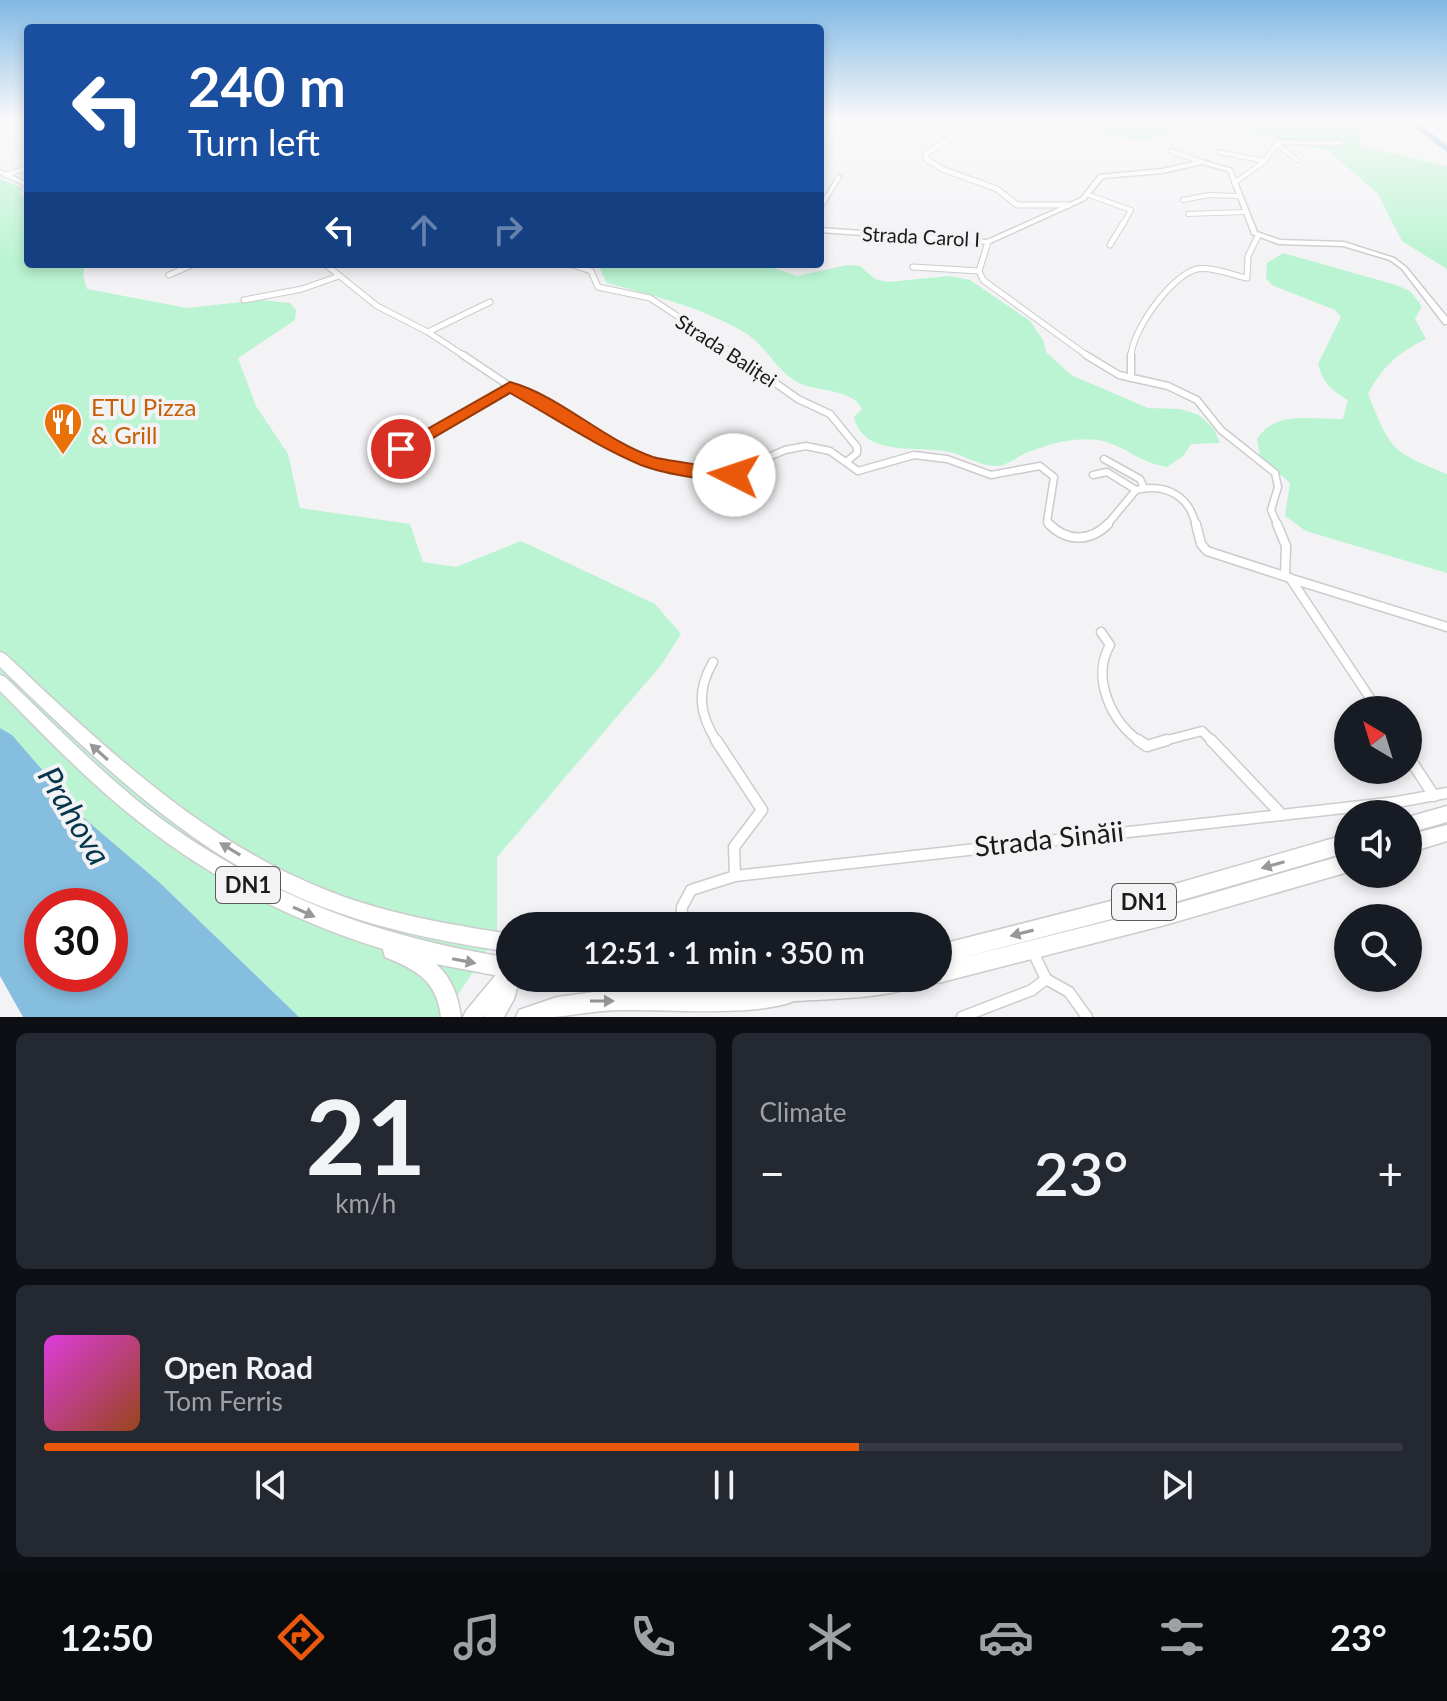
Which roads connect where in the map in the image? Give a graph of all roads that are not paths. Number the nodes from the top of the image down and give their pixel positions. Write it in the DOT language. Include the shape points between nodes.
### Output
graph roads {
  1 [pos="942,166"];
  2 [pos="1182,166"];
  3 [pos="1221,166"];
  4 [pos="1257,166"];
  5 [pos="24,169"];
  6 [pos="2,174"];
  7 [pos="839,177"];
  8 [pos="24,183"];
  9 [pos="1234,183"];
  10 [pos="1089,195"];
  11 [pos="1238,196"];
  12 [pos="1183,200"];
  13 [pos="824,201"];
  14 [pos="1069,205"];
  15 [pos="1031,207"];
  16 [pos="1244,212"];
  17 [pos="1188,214"];
  18 [pos="1045,217"];
  19 [pos="824,230"];
  20 [pos="1258,236"];
  21 [pos="988,242"];
  22 [pos="1110,245"];
  23 [pos="913,267"];
  24 [pos="185,268"];
  25 [pos="330,268"];
  26 [pos="582,268"];
  27 [pos="979,271"];
  28 [pos="169,275"];
  29 [pos="339,276"];
  30 [pos="244,300"];
  31 [pos="490,302"];
  32 [pos="1447,322"];
  33 [pos="428,332"];
  34 [pos="1131,378"];
  35 [pos="510,387"];
  36 [pos="401,449"];
  37 [pos="1104,459"];
  38 [pos="846,462"];
  39 [pos="1093,475"];
  40 [pos="1140,489"];
  41 [pos="1287,576"];
  42 [pos="1447,627"];
  43 [pos="1101,632"];
  44 [pos="0,658"];
  45 [pos="713,662"];
  46 [pos="0,681"];
  47 [pos="1368,696"];
  48 [pos="1422,778"];
  49 [pos="1447,793"];
  50 [pos="1434,796"];
  51 [pos="1447,814"];
  52 [pos="1282,815"];
  53 [pos="1422,821"];
  54 [pos="1447,833"];
  55 [pos="1422,840"];
  56 [pos="1334,847"];
  57 [pos="1334,867"];
  58 [pos="735,876"];
  59 [pos="682,912"];
  60 [pos="365,936"];
  61 [pos="496,940"];
  62 [pos="952,950"];
  63 [pos="1032,950"];
  64 [pos="496,966"];
  65 [pos="952,970"];
  66 [pos="1046,979"];
  67 [pos="496,987"];
  68 [pos="507,992"];
  69 [pos="796,992"];
  70 [pos="451,1017"];
  71 [pos="472,1017"];
  72 [pos="494,1017"];
  73 [pos="526,1017"];
  74 [pos="962,1017"];
  75 [pos="1087,1017"];
  1 -- 15 [label="street"];
  2 -- 10 [label="main road, Strada Carol I" via="1105,175 1096,178"];
  3 -- 9 [label="main road" via="1227,168"];
  4 -- 9 [label="street"];
  5 -- 6 [label="street"];
  6 -- 8 [label="street"];
  7 -- 13 [label="street"];
  9 -- 11 [label="main road"];
  10 -- 14 [label="main road, Strada Carol I"];
  10 -- 22 [label="street" via="1131,210"];
  11 -- 12 [label="street"];
  11 -- 16 [label="main road"];
  14 -- 15 [label="street"];
  14 -- 18 [label="main road, Strada Carol I"];
  15 -- 18 [label="street"];
  16 -- 17 [label="street"];
  16 -- 20 [label="main road"];
  18 -- 21 [label="main road, Strada Carol I"];
  19 -- 21 [label="main road, Strada Carol I"];
  20 -- 32 [label="main road" via="1288,243 1344,244 1392,259"];
  20 -- 34 [label="street" via="1248,256 1247,278 1199,268 1177,278 1131,341"];
  21 -- 27 [label="street"];
  23 -- 27 [label="street"];
  24 -- 28 [label="street"];
  25 -- 29 [label="street"];
  26 -- 38 [label="street, Strada Baliței" via="591,271 598,287 654,301 798,399 825,410 857,447"];
  27 -- 34 [label="street" via="983,280 1076,350"];
  29 -- 30 [label="street"];
  29 -- 33 [label="street" via="377,306"];
  31 -- 33 [label="street"];
  33 -- 35 [label="street"];
  34 -- 41 [label="street" via="1192,396 1221,430 1275,473 1278,487 1271,510 1286,546"];
  35 -- 36 [label="street"];
  35 -- 38 [label="street" via="647,461 670,468 734,475 785,450 806,446 830,451"];
  37 -- 40 [label="street" via="1140,479"];
  38 -- 40 [label="street" via="864,471 901,456 926,455 996,476 1030,466 1045,468 1054,477 1047,522 1075,538 1103,533"];
  39 -- 40 [label="street" via="1107,472"];
  40 -- 41 [label="street" via="1170,492 1187,503 1209,552"];
  41 -- 42 [label="street"];
  41 -- 47 [label="street"];
  43 -- 52 [label="street" via="1110,645 1100,658 1102,686 1135,739 1147,746 1202,731"];
  61 -- 44 [label="highway, DN1, one-way" via="345,906 266,870 117,769"];
  45 -- 58 [label="street" via="699,689 700,714 762,810 734,847"];
  46 -- 60 [label="highway, DN1, one-way" via="104,781 178,841 271,897"];
  48 -- 50 [label="street"];
  49 -- 50 [label="street, Strada Sinăii"];
  50 -- 52 [label="street, Strada Sinăii"];
  51 -- 53 [label="highway"];
  52 -- 58 [label="street, Strada Sinăii"];
  54 -- 55 [label="highway"];
  56 -- 62 [label="highway, DN1, one-way"];
  57 -- 63 [label="highway, DN1"];
  58 -- 59 [label="street, Strada Sinăii" via="691,890"];
  60 -- 64 [label="highway, DN1, one-way"];
  60 -- 70 [label="highway" via="432,970 448,995"];
  63 -- 65 [label="highway, DN1"];
  63 -- 66 [label="street"];
  66 -- 74 [label="street" via="1032,990"];
  66 -- 75 [label="street" via="1069,992"];
  67 -- 71 [label="main road"];
  68 -- 72 [label="main road"];
  73 -- 69 [label="highway, one-way" via="591,1001 717,1005"];
}
